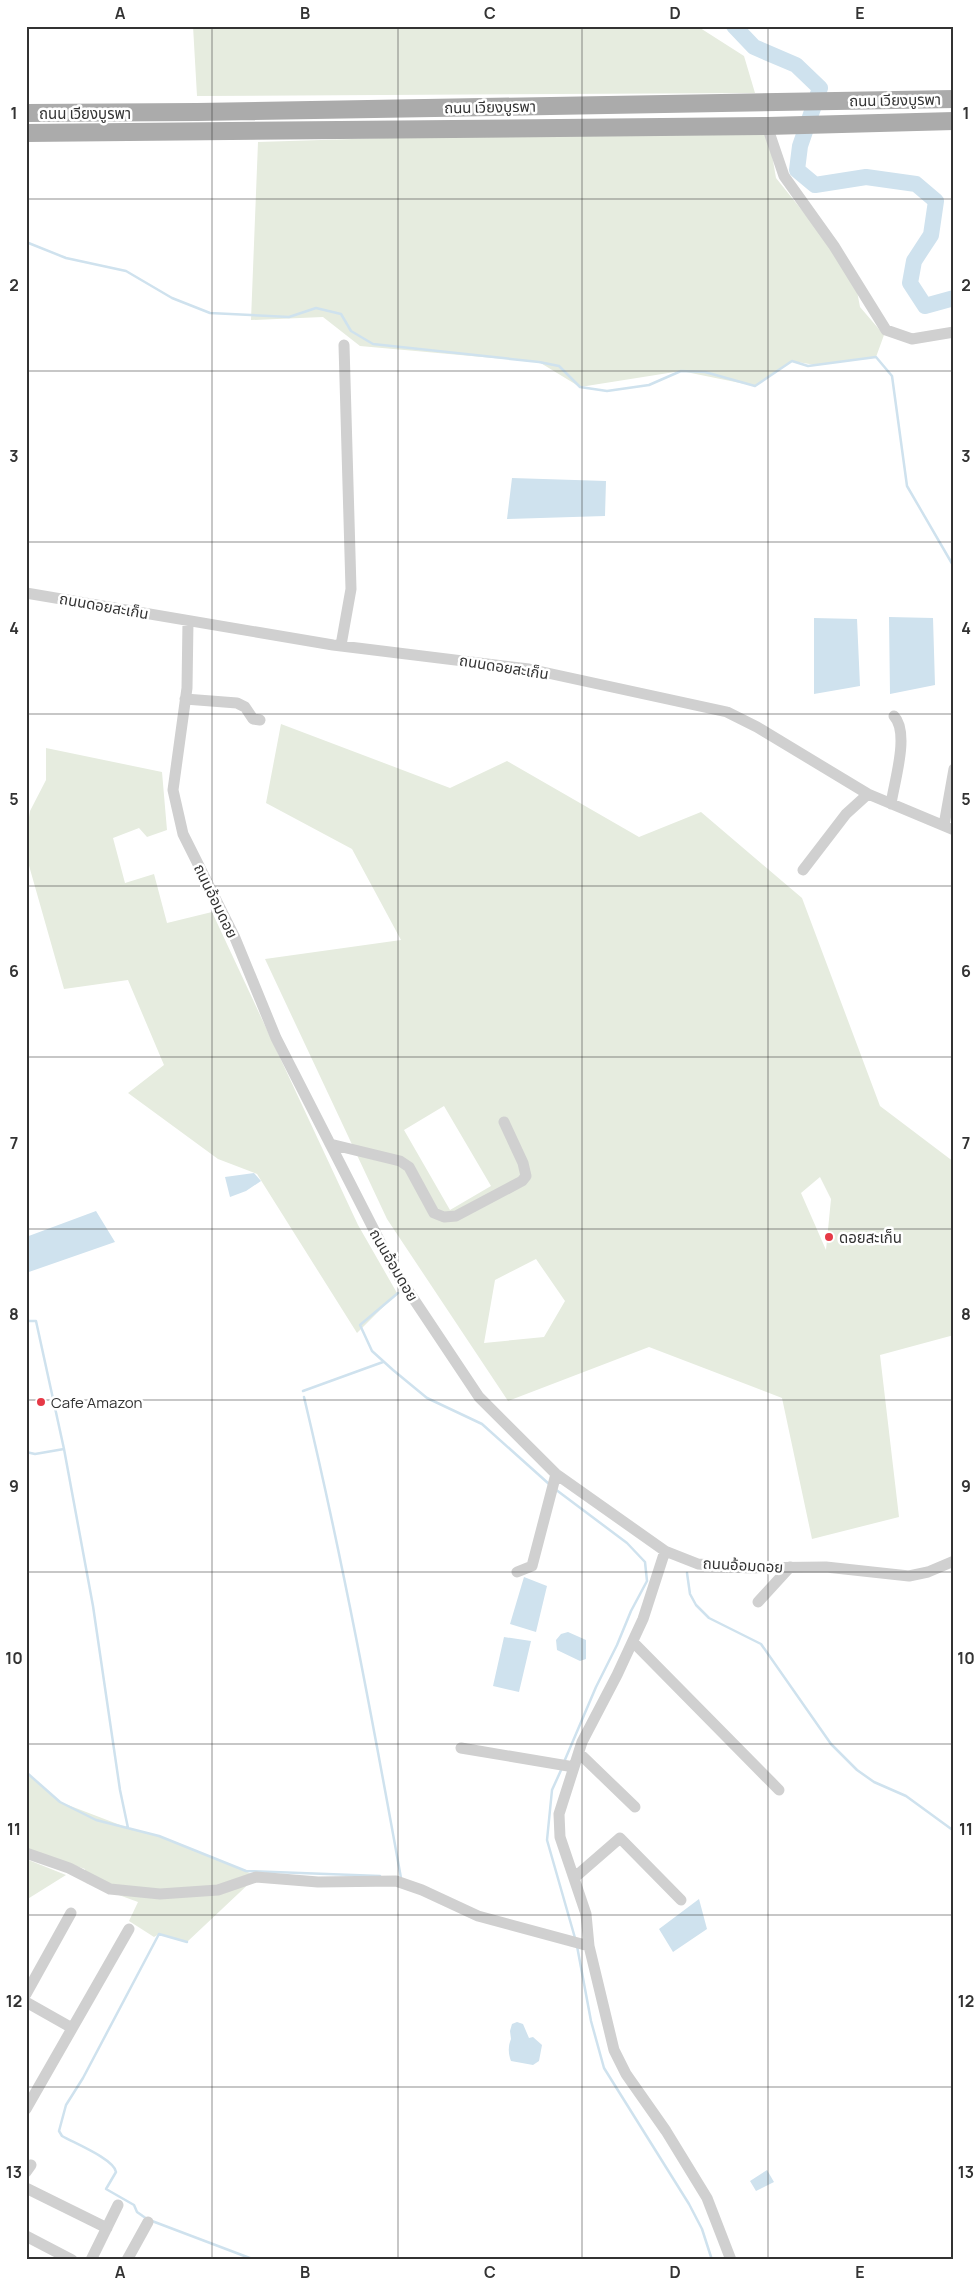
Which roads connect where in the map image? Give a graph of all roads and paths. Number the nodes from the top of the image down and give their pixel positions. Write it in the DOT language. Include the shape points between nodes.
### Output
graph roads {
  1 [pos="954,99"];
  2 [pos="462,107"];
  3 [pos="26,113"];
  4 [pos="954,121"];
  5 [pos="767,126"];
  6 [pos="463,129"];
  7 [pos="26,133"];
  8 [pos="954,332"];
  9 [pos="344,345"];
  10 [pos="26,593"];
  11 [pos="188,621"];
  12 [pos="341,645"];
  13 [pos="185,699"];
  14 [pos="894,716"];
  15 [pos="260,720"];
  16 [pos="954,769"];
  17 [pos="868,794"];
  18 [pos="891,804"];
  19 [pos="949,827"];
  20 [pos="803,870"];
  21 [pos="504,1122"];
  22 [pos="330,1144"];
  23 [pos="556,1474"];
  24 [pos="665,1551"];
  25 [pos="954,1560"];
  26 [pos="790,1567"];
  27 [pos="517,1572"];
  28 [pos="758,1602"];
  29 [pos="633,1642"];
  30 [pos="461,1748"];
  31 [pos="579,1753"];
  32 [pos="574,1767"];
  33 [pos="779,1790"];
  34 [pos="635,1807"];
  35 [pos="26,1853"];
  36 [pos="574,1878"];
  37 [pos="681,1900"];
  38 [pos="71,1913"];
  39 [pos="130,1928"];
  40 [pos="590,1946"];
  41 [pos="26,1994"];
  42 [pos="26,2002"];
  43 [pos="72,2028"];
  44 [pos="26,2109"];
  45 [pos="26,2188"];
  46 [pos="118,2205"];
  47 [pos="148,2222"];
  48 [pos="107,2228"];
  49 [pos="26,2236"];
  50 [pos="72,2260"];
  51 [pos="91,2260"];
  52 [pos="127,2260"];
  53 [pos="731,2260"];
  1 -- 2 [label="main road, ถนน เวียงบูรพา"];
  2 -- 3 [label="main road, ถนน เวียงบูรพา"];
  2 -- 6 [label="main road"];
  4 -- 5 [label="main road, ถนน เวียงบูรพา"];
  5 -- 6 [label="main road, ถนน เวียงบูรพา"];
  5 -- 8 [label="street" via="784,176 834,246 886,330 912,339"];
  6 -- 7 [label="main road, ถนน เวียงบูรพา"];
  9 -- 12 [label="street" via="351,589"];
  10 -- 11 [label="street, ถนนดอยสะเก็น"];
  11 -- 12 [label="street, ถนนดอยสะเก็น"];
  11 -- 13 [label="street, ถนนอ้อมดอย"];
  12 -- 17 [label="street, ถนนดอยสะเก็น" via="529,670 728,712"];
  13 -- 15 [label="street" via="237,703 245,707 253,719"];
  13 -- 22 [label="street, ถนนอ้อมดอย" via="173,790 183,834 235,938 276,1038"];
  14 -- 18 [label="street" via="901,730 901,740"];
  16 -- 19 [label="street"];
  17 -- 18 [label="street, ถนนดอยสะเก็น"];
  17 -- 20 [label="street" via="846,814"];
  18 -- 19 [label="street, ถนนดอยสะเก็น"];
  21 -- 22 [label="street" via="524,1162 526,1176 456,1216 444,1218 434,1213 409,1168 400,1161"];
  22 -- 23 [label="street, ถนนอ้อมดอย" via="395,1272 474,1389"];
  23 -- 24 [label="street, ถนนอ้อมดอย"];
  23 -- 27 [label="street" via="532,1566"];
  24 -- 26 [label="street, ถนนอ้อมดอย" via="698,1564"];
  24 -- 29 [label="street"];
  25 -- 26 [label="street, ถนนอ้อมดอย" via="928,1572 909,1576 826,1566"];
  26 -- 28 [label="street"];
  29 -- 31 [label="street"];
  29 -- 33 [label="street"];
  30 -- 32 [label="street"];
  31 -- 32 [label="street"];
  31 -- 34 [label="street"];
  32 -- 36 [label="street" via="559,1814 560,1836"];
  35 -- 40 [label="street" via="69,1868 110,1889 160,1894 218,1890 256,1877 318,1882 396,1881 478,1916"];
  36 -- 37 [label="street" via="620,1838"];
  36 -- 40 [label="street" via="586,1914"];
  38 -- 41 [label="street"];
  39 -- 43 [label="street"];
  40 -- 53 [label="street" via="614,2050 626,2074 707,2198"];
  42 -- 43 [label="street"];
  43 -- 44 [label="street"];
  45 -- 48 [label="street"];
  46 -- 48 [label="street"];
  47 -- 52 [label="street"];
  48 -- 51 [label="street"];
  49 -- 50 [label="street"];
}
